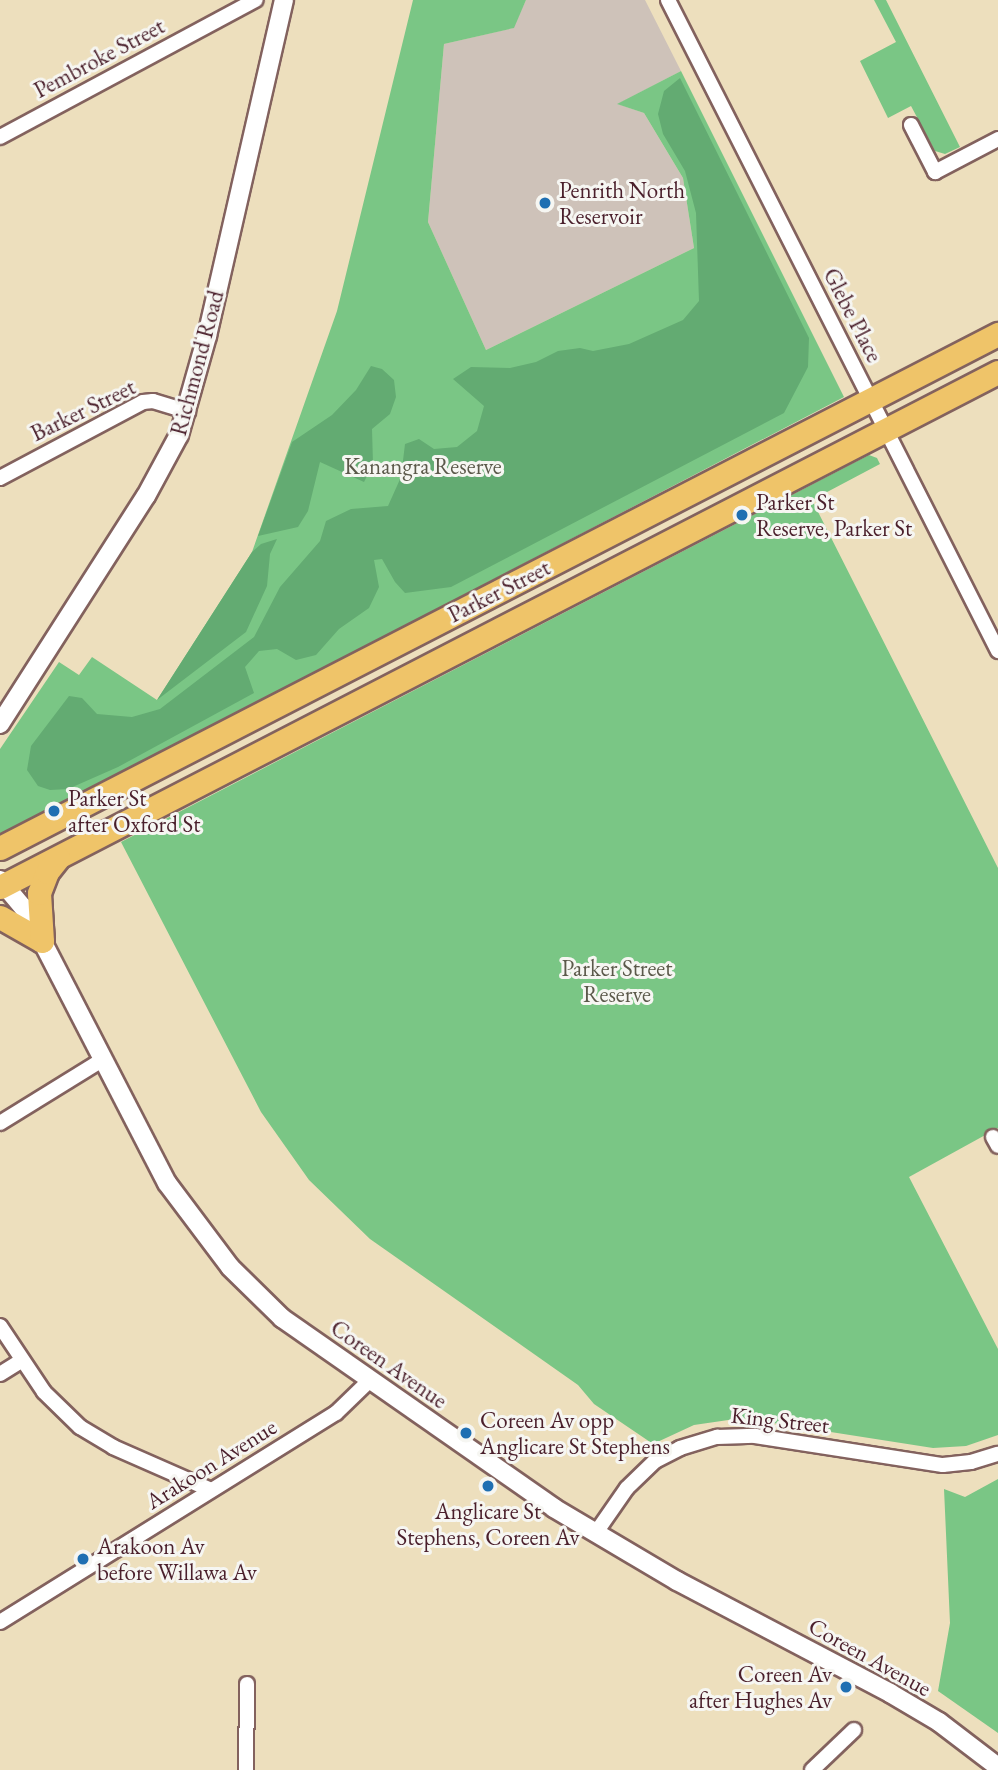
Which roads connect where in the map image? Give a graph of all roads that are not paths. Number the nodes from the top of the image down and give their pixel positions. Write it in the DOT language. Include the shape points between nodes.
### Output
graph roads {
  1 [pos="256,0"];
  2 [pos="284,0"];
  3 [pos="668,0"];
  4 [pos="911,125"];
  5 [pos="0,137"];
  6 [pos="998,139"];
  7 [pos="998,334"];
  8 [pos="998,372"];
  9 [pos="870,399"];
  10 [pos="188,412"];
  11 [pos="886,431"];
  12 [pos="0,478"];
  13 [pos="998,651"];
  14 [pos="0,724"];
  15 [pos="0,848"];
  16 [pos="60,856"];
  17 [pos="1,888"];
  18 [pos="0,917"];
  19 [pos="43,940"];
  20 [pos="102,1060"];
  21 [pos="0,1124"];
  22 [pos="0,1326"];
  23 [pos="22,1360"];
  24 [pos="0,1374"];
  25 [pos="369,1381"];
  26 [pos="998,1454"];
  27 [pos="211,1490"];
  28 [pos="595,1534"];
  29 [pos="0,1622"];
  30 [pos="247,1684"];
  31 [pos="854,1730"];
  32 [pos="998,1767"];
  33 [pos="246,1770"];
  34 [pos="812,1770"];
  1 -- 5 [label="street, Pembroke Street"];
  2 -- 10 [label="street, Richmond Road"];
  3 -- 9 [label="street, Glebe Place"];
  4 -- 6 [label="street" via="935,172"];
  7 -- 9 [label="highway, Parker Street"];
  8 -- 11 [label="highway, Parker Street"];
  9 -- 11 [label="street, Glebe Place"];
  9 -- 15 [label="highway, Parker Street"];
  10 -- 12 [label="street, Barker Street" via="143,402"];
  10 -- 14 [label="street, Richmond Road" via="146,496"];
  11 -- 13 [label="street, Glebe Place"];
  11 -- 16 [label="highway, Parker Street"];
  16 -- 17 [label="highway, Parker Street"];
  16 -- 19 [label="highway" via="39,893"];
  17 -- 19 [label="street, Coreen Avenue"];
  18 -- 19 [label="highway"];
  19 -- 20 [label="street, Coreen Avenue"];
  20 -- 21 [label="street"];
  20 -- 25 [label="street, Coreen Avenue" via="167,1183 216,1250 282,1318"];
  22 -- 23 [label="street"];
  23 -- 24 [label="street"];
  23 -- 27 [label="street" via="55,1406 87,1431"];
  25 -- 27 [label="street, Arakoon Avenue" via="336,1413"];
  25 -- 28 [label="street, Coreen Avenue"];
  26 -- 28 [label="street, King Street" via="943,1465 755,1436 717,1437 675,1450 643,1471"];
  27 -- 29 [label="street, Arakoon Avenue"];
  28 -- 32 [label="street, Coreen Avenue" via="890,1693 939,1722"];
  30 -- 33 [label="street"];
  31 -- 34 [label="street"];
}
